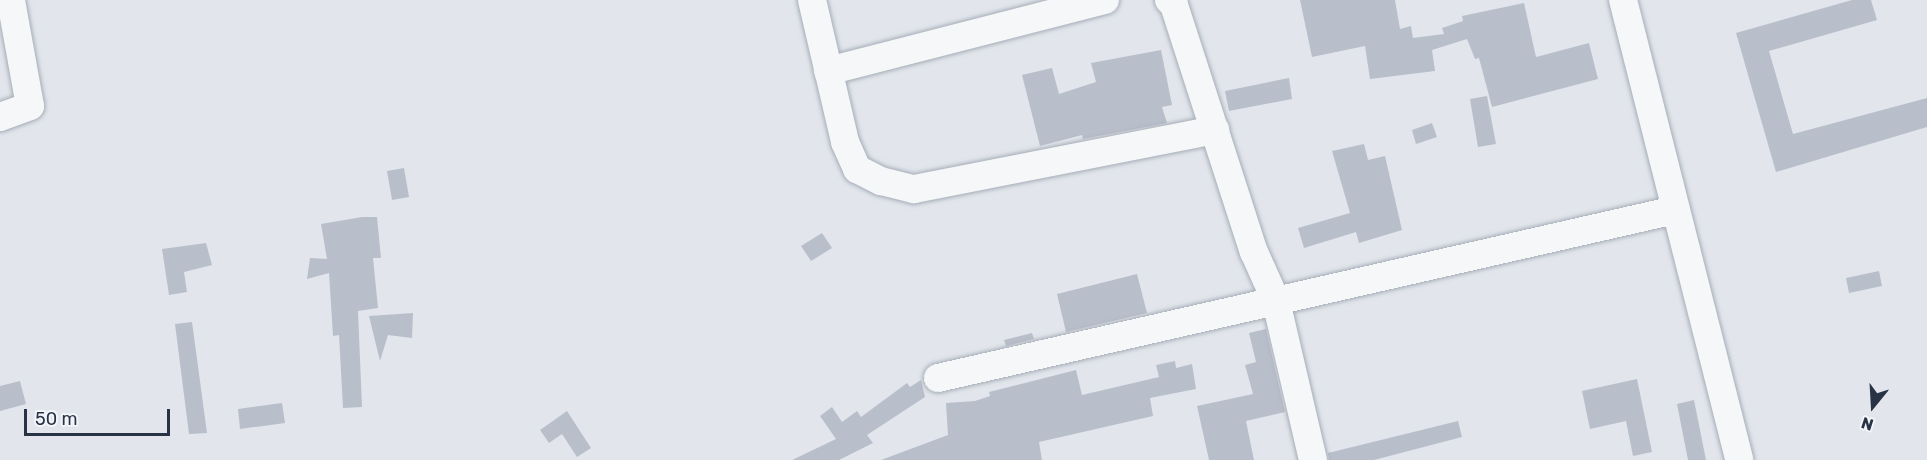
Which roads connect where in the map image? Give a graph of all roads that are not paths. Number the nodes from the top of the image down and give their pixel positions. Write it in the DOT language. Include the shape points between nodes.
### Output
graph roads {
  1 [pos="11,0"];
  2 [pos="812,0"];
  3 [pos="1105,0"];
  4 [pos="1168,0"];
  5 [pos="1623,0"];
  6 [pos="828,71"];
  7 [pos="0,117"];
  8 [pos="1215,130"];
  9 [pos="1675,210"];
  10 [pos="1276,301"];
  11 [pos="938,378"];
  12 [pos="1313,460"];
  13 [pos="1739,460"];
  1 -- 7 [label="street" via="30,106"];
  2 -- 6 [label="street"];
  3 -- 6 [label="street"];
  4 -- 8 [label="street" via="1174,5"];
  5 -- 9 [label="street"];
  6 -- 8 [label="street" via="845,142 857,169 881,181 914,189"];
  8 -- 10 [label="street" via="1254,252"];
  9 -- 10 [label="street"];
  9 -- 13 [label="street"];
  10 -- 11 [label="street"];
  10 -- 12 [label="street"];
}
